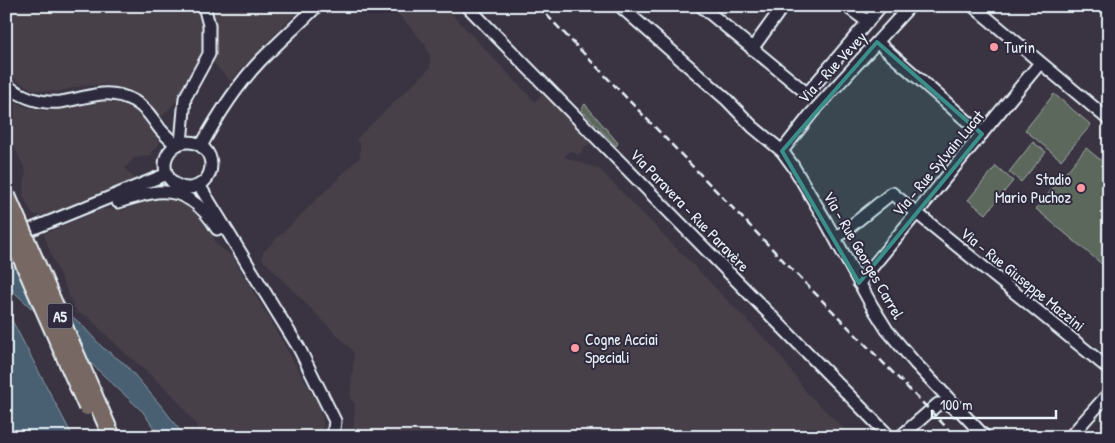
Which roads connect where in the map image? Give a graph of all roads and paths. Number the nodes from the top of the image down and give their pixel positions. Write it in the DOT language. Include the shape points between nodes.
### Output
graph roads {
  1 [pos="204,6"];
  2 [pos="317,6"];
  3 [pos="467,6"];
  4 [pos="620,6"];
  5 [pos="701,6"];
  6 [pos="783,6"];
  7 [pos="846,6"];
  8 [pos="880,6"];
  9 [pos="910,6"];
  10 [pos="973,6"];
  11 [pos="868,22"];
  12 [pos="878,42"];
  13 [pos="752,49"];
  14 [pos="1040,63"];
  15 [pos="6,85"];
  16 [pos="1109,120"];
  17 [pos="161,130"];
  18 [pos="982,134"];
  19 [pos="188,144"];
  20 [pos="782,151"];
  21 [pos="168,155"];
  22 [pos="167,174"];
  23 [pos="199,185"];
  24 [pos="7,196"];
  25 [pos="96,203"];
  26 [pos="916,213"];
  27 [pos="6,224"];
  28 [pos="836,238"];
  29 [pos="6,239"];
  30 [pos="236,246"];
  31 [pos="859,283"];
  32 [pos="914,363"];
  33 [pos="1109,369"];
  34 [pos="1109,393"];
  35 [pos="942,404"];
  36 [pos="1071,435"];
  37 [pos="100,437"];
  38 [pos="112,437"];
  39 [pos="333,437"];
  40 [pos="890,437"];
  41 [pos="900,437"];
  42 [pos="977,437"];
  43 [pos="983,437"];
  1 -- 19 [label="street" via="209,25 209,54 185,98"];
  2 -- 19 [label="street" via="260,62 210,129"];
  3 -- 40 [label="street, Via Paravera - Rue Paravère"];
  4 -- 20 [label="street, Via - Rue Georges Carrel"];
  5 -- 13 [label="street"];
  6 -- 13 [label="street"];
  7 -- 11 [label="street"];
  8 -- 11 [label="street"];
  9 -- 12 [label="street, Via - Rue Vevey"];
  10 -- 14 [label="street"];
  11 -- 13 [label="street" via="807,92"];
  12 -- 18 [label="street"];
  12 -- 20 [label="street, Via - Rue Vevey" via="811,114"];
  14 -- 16 [label="street"];
  14 -- 18 [label="street, Via - Rue Sylvain Lucat"];
  15 -- 17 [label="street" via="30,99 44,102 108,92 118,94 146,109"];
  17 -- 19 [label="street"];
  17 -- 21 [label="street"];
  18 -- 26 [label="street, Via - Rue Sylvain Lucat"];
  19 -- 21 [label="street"];
  19 -- 23 [label="street" via="208,154 211,164 210,174"];
  20 -- 28 [label="street, Via - Rue Georges Carrel"];
  21 -- 22 [label="street"];
  22 -- 23 [label="street" via="174,183 184,187"];
  22 -- 25 [label="street"];
  23 -- 30 [label="street"];
  24 -- 38 [label="highway, A5, bridge"];
  25 -- 29 [label="street, bridge"];
  25 -- 30 [label="street" via="119,202 165,191 176,193 190,198 202,208 220,233"];
  26 -- 28 [label="street, Via - Rue Giuseppe Mazzini" via="892,193"];
  26 -- 31 [label="street, Via - Rue Sylvain Lucat"];
  26 -- 33 [label="street, Via - Rue Giuseppe Mazzini"];
  27 -- 37 [label="highway, A5, bridge"];
  28 -- 31 [label="street, Via - Rue Georges Carrel"];
  30 -- 39 [label="street" via="299,348 335,421"];
  31 -- 32 [label="street, Via - Rue Georges Carrel" via="887,330"];
  32 -- 35 [label="street"];
  32 -- 43 [label="street, Via - Rue Georges Carrel"];
  34 -- 36 [label="street"];
  35 -- 41 [label="street"];
  35 -- 42 [label="street"];
  35 -- 43 [label="street" via="953,407"];
}
